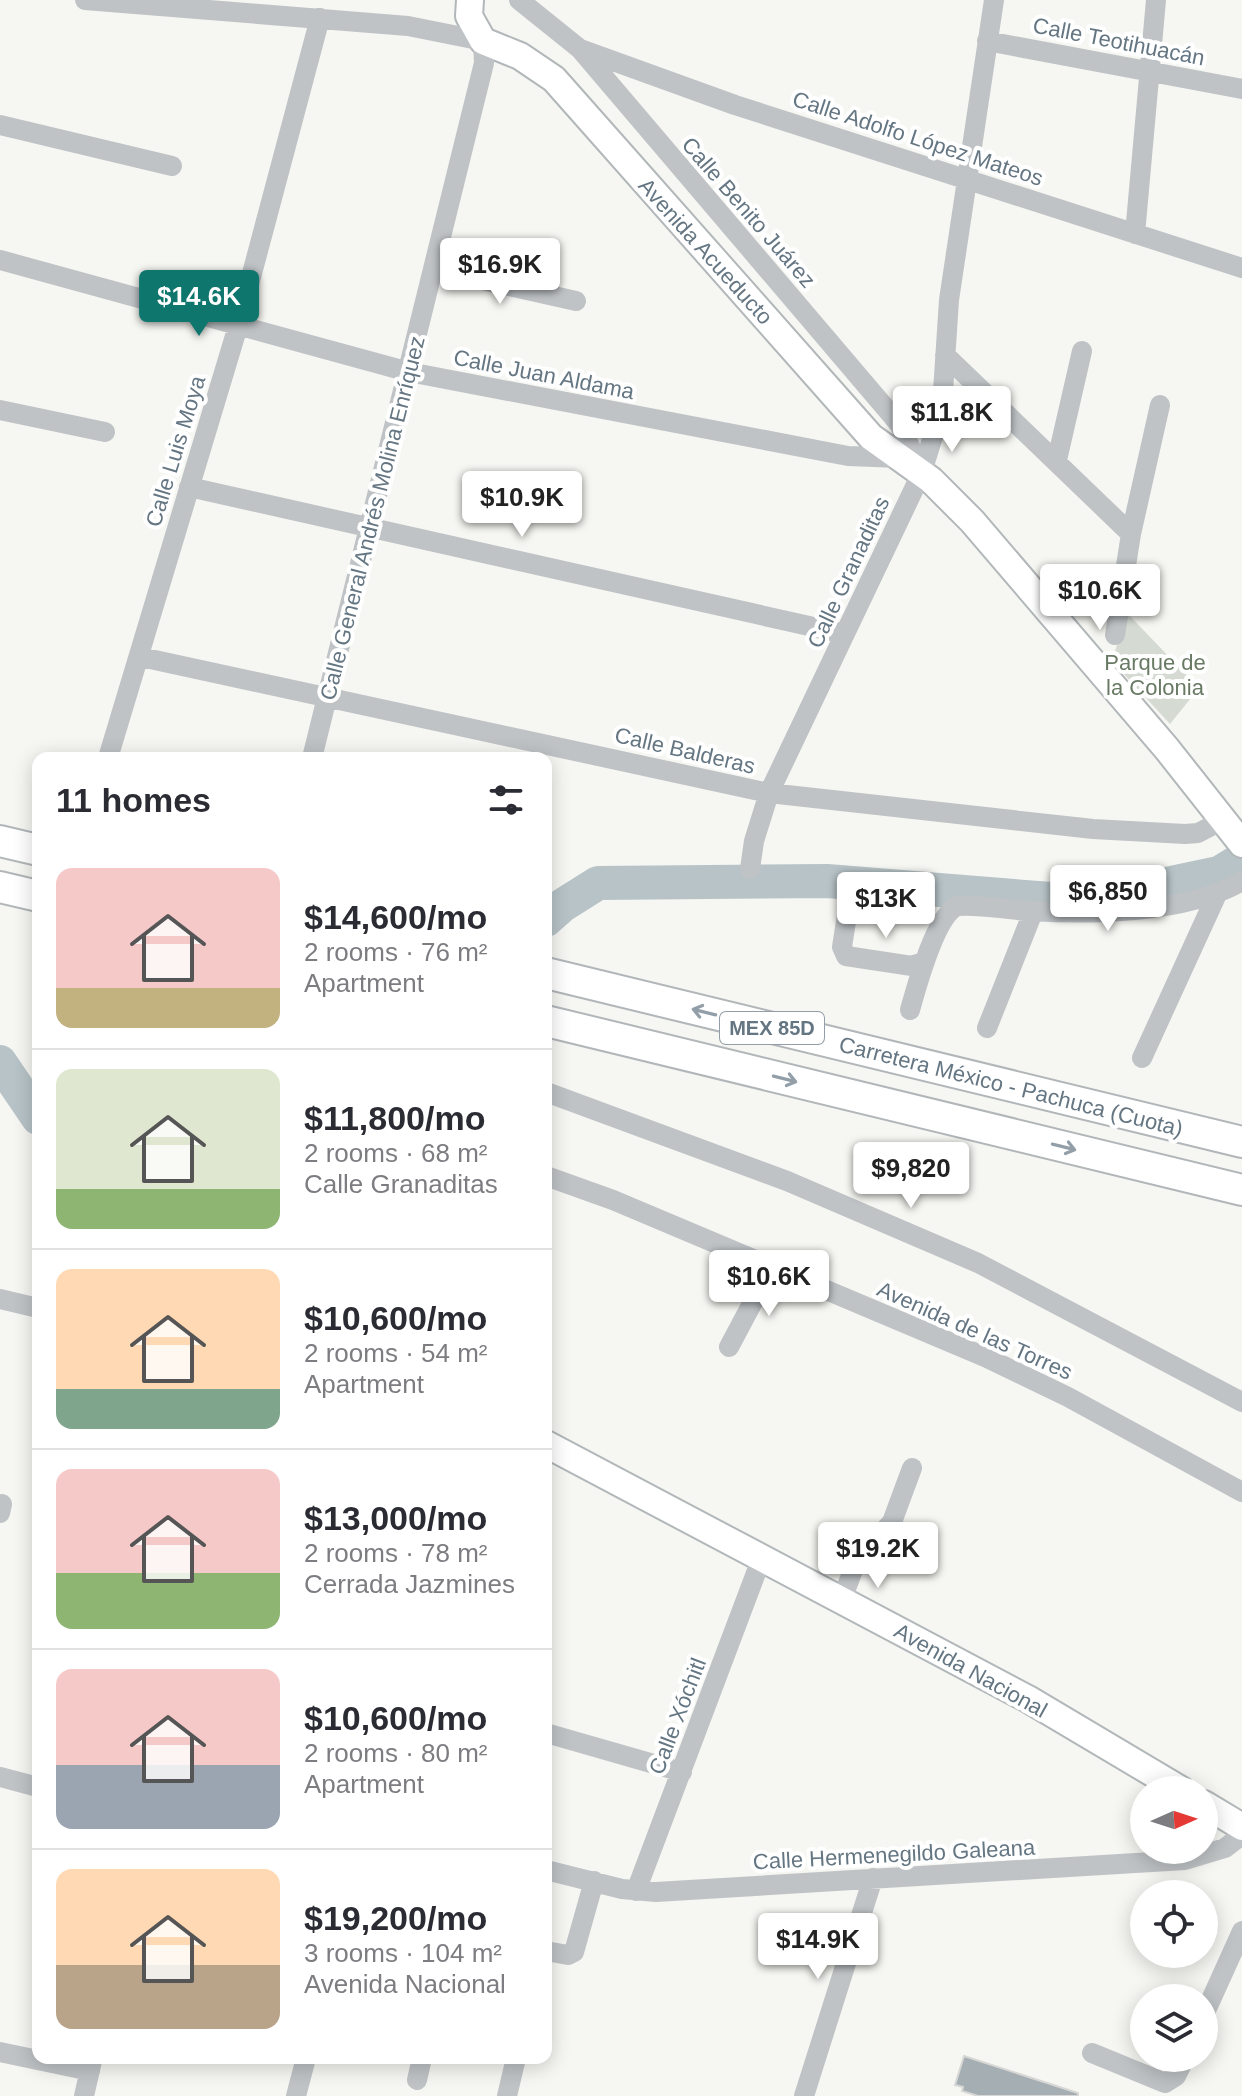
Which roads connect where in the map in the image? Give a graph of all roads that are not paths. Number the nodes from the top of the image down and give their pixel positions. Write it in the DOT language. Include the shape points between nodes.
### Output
graph roads {
  1 [pos="85,0"];
  2 [pos="470,0"];
  3 [pos="519,0"];
  4 [pos="994,0"];
  5 [pos="1156,0"];
  6 [pos="320,18"];
  7 [pos="483,41"];
  8 [pos="987,41"];
  9 [pos="580,49"];
  10 [pos="1151,72"];
  11 [pos="1242,89"];
  12 [pos="0,125"];
  13 [pos="172,166"];
  14 [pos="969,179"];
  15 [pos="1135,234"];
  16 [pos="0,260"];
  17 [pos="1242,268"];
  18 [pos="433,269"];
  19 [pos="576,301"];
  20 [pos="238,326"];
  21 [pos="1082,351"];
  22 [pos="945,355"];
  23 [pos="409,372"];
  24 [pos="1160,405"];
  25 [pos="0,410"];
  26 [pos="105,432"];
  27 [pos="1057,460"];
  28 [pos="911,465"];
  29 [pos="189,487"];
  30 [pos="370,527"];
  31 [pos="1131,534"];
  32 [pos="845,634"];
  33 [pos="1115,635"];
  34 [pos="141,657"];
  35 [pos="328,695"];
  36 [pos="110,752"];
  37 [pos="314,752"];
  38 [pos="769,793"];
  39 [pos="1233,833"];
  40 [pos="0,841"];
  41 [pos="32,849"];
  42 [pos="750,869"];
  43 [pos="1242,881"];
  44 [pos="0,887"];
  45 [pos="1217,894"];
  46 [pos="32,895"];
  47 [pos="1033,912"];
  48 [pos="847,915"];
  49 [pos="923,962"];
  50 [pos="552,974"];
  51 [pos="910,1010"];
  52 [pos="552,1022"];
  53 [pos="987,1028"];
  54 [pos="1142,1058"];
  55 [pos="552,1094"];
  56 [pos="1242,1142"];
  57 [pos="552,1178"];
  58 [pos="1242,1190"];
  59 [pos="771,1268"];
  60 [pos="0,1299"];
  61 [pos="32,1307"];
  62 [pos="729,1347"];
  63 [pos="1242,1402"];
  64 [pos="552,1447"];
  65 [pos="912,1468"];
  66 [pos="1242,1492"];
  67 [pos="762,1557"];
  68 [pos="842,1599"];
  69 [pos="552,1735"];
  70 [pos="682,1772"];
  71 [pos="1157,1776"];
  72 [pos="0,1777"];
  73 [pos="32,1785"];
  74 [pos="1218,1812"];
  75 [pos="1241,1825"];
  76 [pos="552,1871"];
  77 [pos="873,1878"];
  78 [pos="594,1881"];
  79 [pos="636,1891"];
  80 [pos="1242,1931"];
  81 [pos="552,1952"];
  82 [pos="1218,1984"];
  83 [pos="0,2052"];
  84 [pos="1092,2053"];
  85 [pos="32,2056"];
  86 [pos="91,2064"];
  87 [pos="304,2064"];
  88 [pos="421,2064"];
  89 [pos="515,2064"];
  90 [pos="1130,2069"];
  91 [pos="1138,2072"];
  92 [pos="1178,2072"];
  93 [pos="417,2080"];
  94 [pos="84,2096"];
  95 [pos="296,2096"];
  96 [pos="507,2096"];
  97 [pos="804,2096"];
  1 -- 6 [label="street"];
  2 -- 7 [label="main road, Calle General Andrés Molina Enríquez" via="469,16"];
  3 -- 9 [label="street, Calle Benito Juárez"];
  4 -- 8 [label="street, Calle Granaditas"];
  5 -- 10 [label="street"];
  6 -- 7 [label="street" via="432,29"];
  6 -- 20 [label="street, Calle Luis Moya"];
  7 -- 18 [label="street, Calle General Andrés Molina Enríquez" via="484,63"];
  7 -- 28 [label="main road, Avenida Acueducto" via="520,56 554,79 871,437"];
  8 -- 10 [label="street, Calle Teotihuacán"];
  8 -- 14 [label="street, Calle Granaditas"];
  9 -- 14 [label="street, Calle Adolfo López Mateos"];
  9 -- 28 [label="street, Calle Benito Juárez" via="900,425 913,448"];
  10 -- 11 [label="street, Calle Teotihuacán"];
  10 -- 15 [label="street"];
  12 -- 13 [label="street"];
  14 -- 15 [label="street, Calle Adolfo López Mateos"];
  14 -- 22 [label="street, Calle Granaditas"];
  15 -- 17 [label="street, Calle Adolfo López Mateos"];
  16 -- 20 [label="street, Calle Juan Aldama"];
  18 -- 19 [label="street"];
  18 -- 23 [label="street, Calle General Andrés Molina Enríquez"];
  20 -- 23 [label="street, Calle Juan Aldama"];
  20 -- 29 [label="street, Calle Luis Moya"];
  21 -- 27 [label="street"];
  22 -- 27 [label="street"];
  22 -- 28 [label="street, Calle Granaditas" via="937,431"];
  23 -- 28 [label="street, Calle Juan Aldama"];
  23 -- 30 [label="street, Calle General Andrés Molina Enríquez"];
  24 -- 31 [label="street"];
  25 -- 26 [label="street"];
  27 -- 31 [label="street"];
  28 -- 32 [label="street, Calle Granaditas"];
  28 -- 39 [label="main road, Avenida Acueducto" via="972,521"];
  29 -- 30 [label="street"];
  29 -- 34 [label="street, Calle Luis Moya"];
  30 -- 32 [label="street"];
  30 -- 35 [label="street, Calle General Andrés Molina Enríquez"];
  31 -- 33 [label="street"];
  32 -- 38 [label="street, Calle Granaditas"];
  34 -- 35 [label="street, Calle Balderas"];
  34 -- 36 [label="street, Calle Luis Moya"];
  35 -- 37 [label="street, Calle General Andrés Molina Enríquez"];
  35 -- 38 [label="street, Calle Balderas"];
  38 -- 39 [label="street, Calle Balderas" via="1093,829"];
  38 -- 42 [label="street, Calle Granaditas"];
  40 -- 41 [label="highway"];
  43 -- 45 [label="street"];
  44 -- 46 [label="highway"];
  45 -- 47 [label="street" via="1129,909"];
  45 -- 54 [label="street"];
  47 -- 49 [label="street" via="964,906 949,910"];
  47 -- 53 [label="street"];
  48 -- 49 [label="street" via="844,954 912,966"];
  49 -- 51 [label="street"];
  56 -- 50 [label="highway, Carretera México - Pachuca (Cuota) / MEX 85D, one-way"];
  52 -- 58 [label="highway, Carretera México - Pachuca (Cuota) / MEX 85D, one-way"];
  55 -- 63 [label="street" via="787,1181 978,1263"];
  57 -- 59 [label="street, Avenida de las Torres"];
  59 -- 62 [label="street"];
  59 -- 66 [label="street, Avenida de las Torres" via="1025,1376"];
  60 -- 61 [label="street"];
  64 -- 67 [label="main road, Avenida Nacional"];
  65 -- 68 [label="street" via="892,1522 857,1560"];
  67 -- 68 [label="main road, Avenida Nacional"];
  67 -- 70 [label="street, Calle Xóchitl"];
  68 -- 71 [label="main road, Avenida Nacional"];
  69 -- 70 [label="street"];
  70 -- 79 [label="street, Calle Xóchitl"];
  72 -- 73 [label="street"];
  74 -- 75 [label="main road"];
  75 -- 77 [label="street, Calle Hermenegildo Galeana" via="1225,1848 1185,1860"];
  76 -- 78 [label="street, Calle Hermenegildo Galeana"];
  77 -- 79 [label="street, Calle Hermenegildo Galeana"];
  77 -- 97 [label="street"];
  78 -- 79 [label="street, Calle Hermenegildo Galeana"];
  78 -- 81 [label="street" via="574,1952"];
  80 -- 82 [label="street"];
  83 -- 85 [label="street"];
  84 -- 90 [label="street"];
  86 -- 94 [label="street"];
  87 -- 95 [label="street"];
  88 -- 93 [label="street"];
  89 -- 96 [label="street"];
  91 -- 92 [label="street" via="1165,2083"];
}
